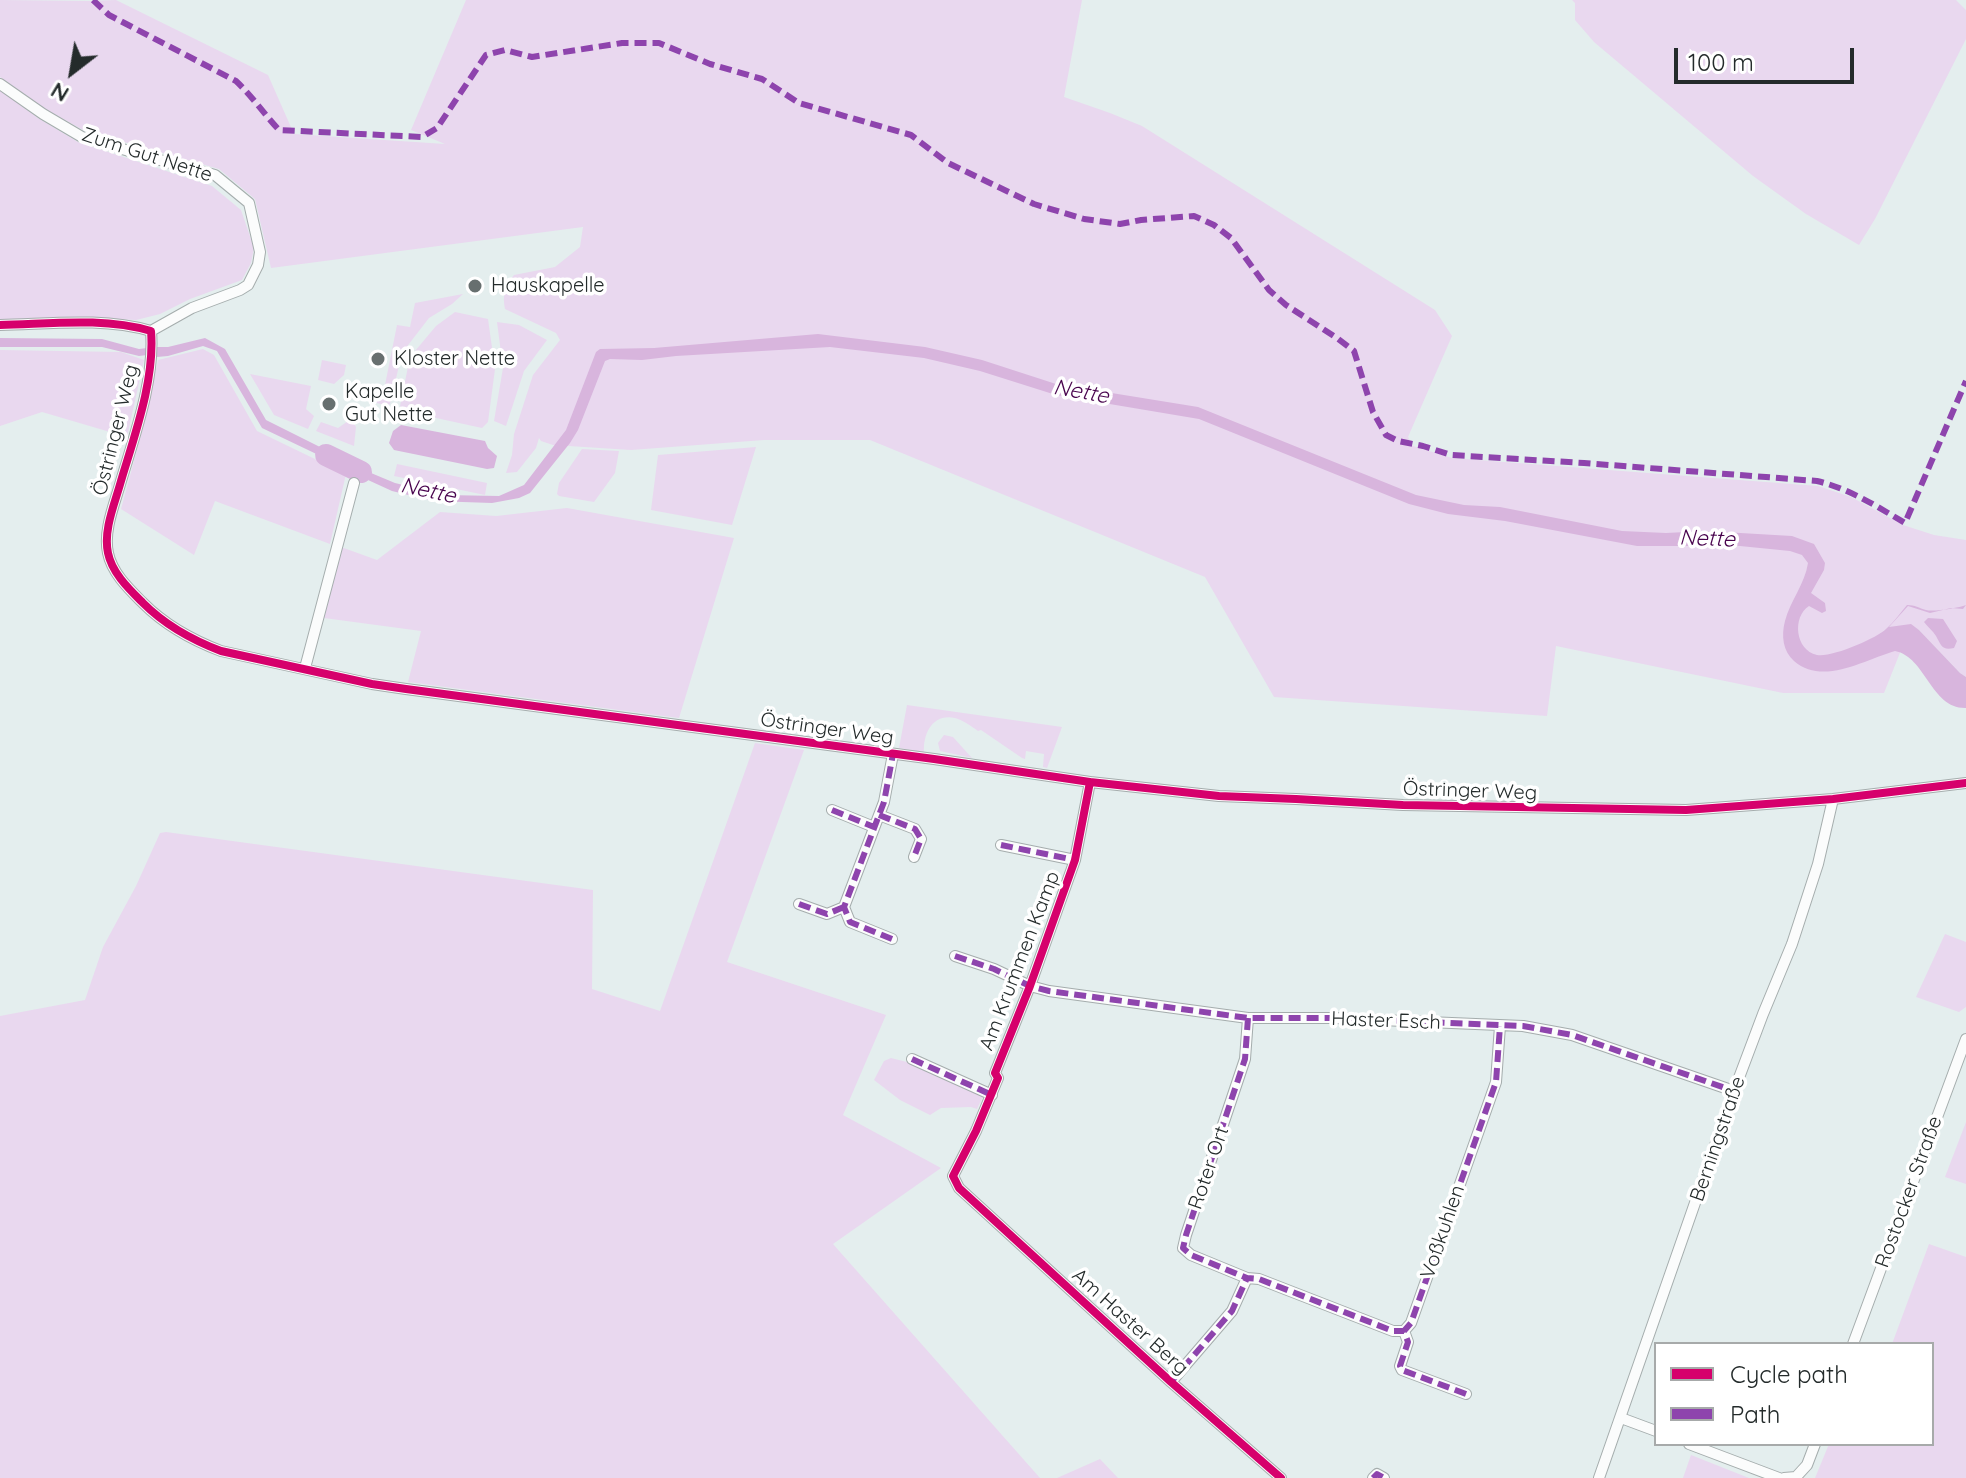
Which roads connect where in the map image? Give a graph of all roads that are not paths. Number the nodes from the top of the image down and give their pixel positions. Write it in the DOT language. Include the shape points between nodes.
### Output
graph roads {
  1 [pos="0,84"];
  2 [pos="0,325"];
  3 [pos="152,336"];
  4 [pos="354,483"];
  5 [pos="305,668"];
  6 [pos="893,754"];
  7 [pos="1090,782"];
  8 [pos="1966,783"];
  9 [pos="1833,799"];
  10 [pos="832,810"];
  11 [pos="879,815"];
  12 [pos="874,827"];
  13 [pos="1001,845"];
  14 [pos="914,857"];
  15 [pos="1075,860"];
  16 [pos="799,904"];
  17 [pos="844,907"];
  18 [pos="892,939"];
  19 [pos="955,956"];
  20 [pos="1030,986"];
  21 [pos="1248,1018"];
  22 [pos="1500,1026"];
  23 [pos="1966,1039"];
  24 [pos="912,1059"];
  25 [pos="1734,1091"];
  26 [pos="992,1095"];
  27 [pos="959,1188"];
  28 [pos="1247,1278"];
  29 [pos="1404,1331"];
  30 [pos="1854,1342"];
  31 [pos="1171,1382"];
  32 [pos="1466,1394"];
  33 [pos="1621,1418"];
  34 [pos="1654,1430"];
  35 [pos="1694,1446"];
  36 [pos="1814,1446"];
  37 [pos="1281,1478"];
  38 [pos="1373,1478"];
  39 [pos="1384,1478"];
  40 [pos="1599,1478"];
  41 [pos="1782,1478"];
  1 -- 3 [label="street, Zum Gut Nette" via="82,137 215,175 249,203 260,252 248,285 192,308"];
  2 -- 3 [label="street" via="96,322 135,326"];
  3 -- 5 [label="street, Östringer Weg" via="139,421 110,517 111,561 152,612 200,643"];
  4 -- 5 [label="street"];
  5 -- 6 [label="street, Östringer Weg" via="406,689"];
  6 -- 7 [label="street, Östringer Weg"];
  6 -- 11 [label="street"];
  7 -- 9 [label="street, Östringer Weg" via="1219,796 1561,809 1686,810"];
  7 -- 15 [label="street, Am Krummen Kamp"];
  8 -- 9 [label="street, Östringer Weg"];
  9 -- 25 [label="street, Berningstraße" via="1792,944"];
  10 -- 12 [label="street"];
  11 -- 12 [label="street"];
  11 -- 14 [label="street" via="915,829 921,839"];
  12 -- 17 [label="street"];
  13 -- 15 [label="street, Am Krummen Kamp"];
  15 -- 20 [label="street, Am Krummen Kamp"];
  16 -- 17 [label="street" via="827,914"];
  17 -- 18 [label="street" via="850,922"];
  19 -- 20 [label="street, Am Krummen Kamp"];
  20 -- 21 [label="street, Haster Esch"];
  20 -- 26 [label="street, Am Krummen Kamp" via="995,1073"];
  21 -- 22 [label="street, Haster Esch"];
  21 -- 28 [label="street, Roter Ort" via="1245,1059 1183,1248"];
  22 -- 25 [label="street, Haster Esch" via="1572,1035"];
  22 -- 29 [label="street, Voßkuhlen" via="1496,1082"];
  23 -- 30 [label="street, Rostocker Straße"];
  24 -- 26 [label="street"];
  25 -- 33 [label="street, Berningstraße"];
  26 -- 27 [label="street, Am Krummen Kamp" via="953,1176"];
  27 -- 31 [label="street, Am Haster Berg"];
  28 -- 29 [label="street, Roter Ort"];
  28 -- 31 [label="street" via="1232,1311"];
  29 -- 32 [label="street, Voßkuhlen" via="1408,1342 1402,1370"];
  31 -- 37 [label="street, Am Haster Berg"];
  33 -- 34 [label="street"];
  33 -- 40 [label="street, Berningstraße"];
  35 -- 41 [label="street"];
  36 -- 41 [label="street" via="1796,1477"];
  38 -- 39 [label="street"];
}
